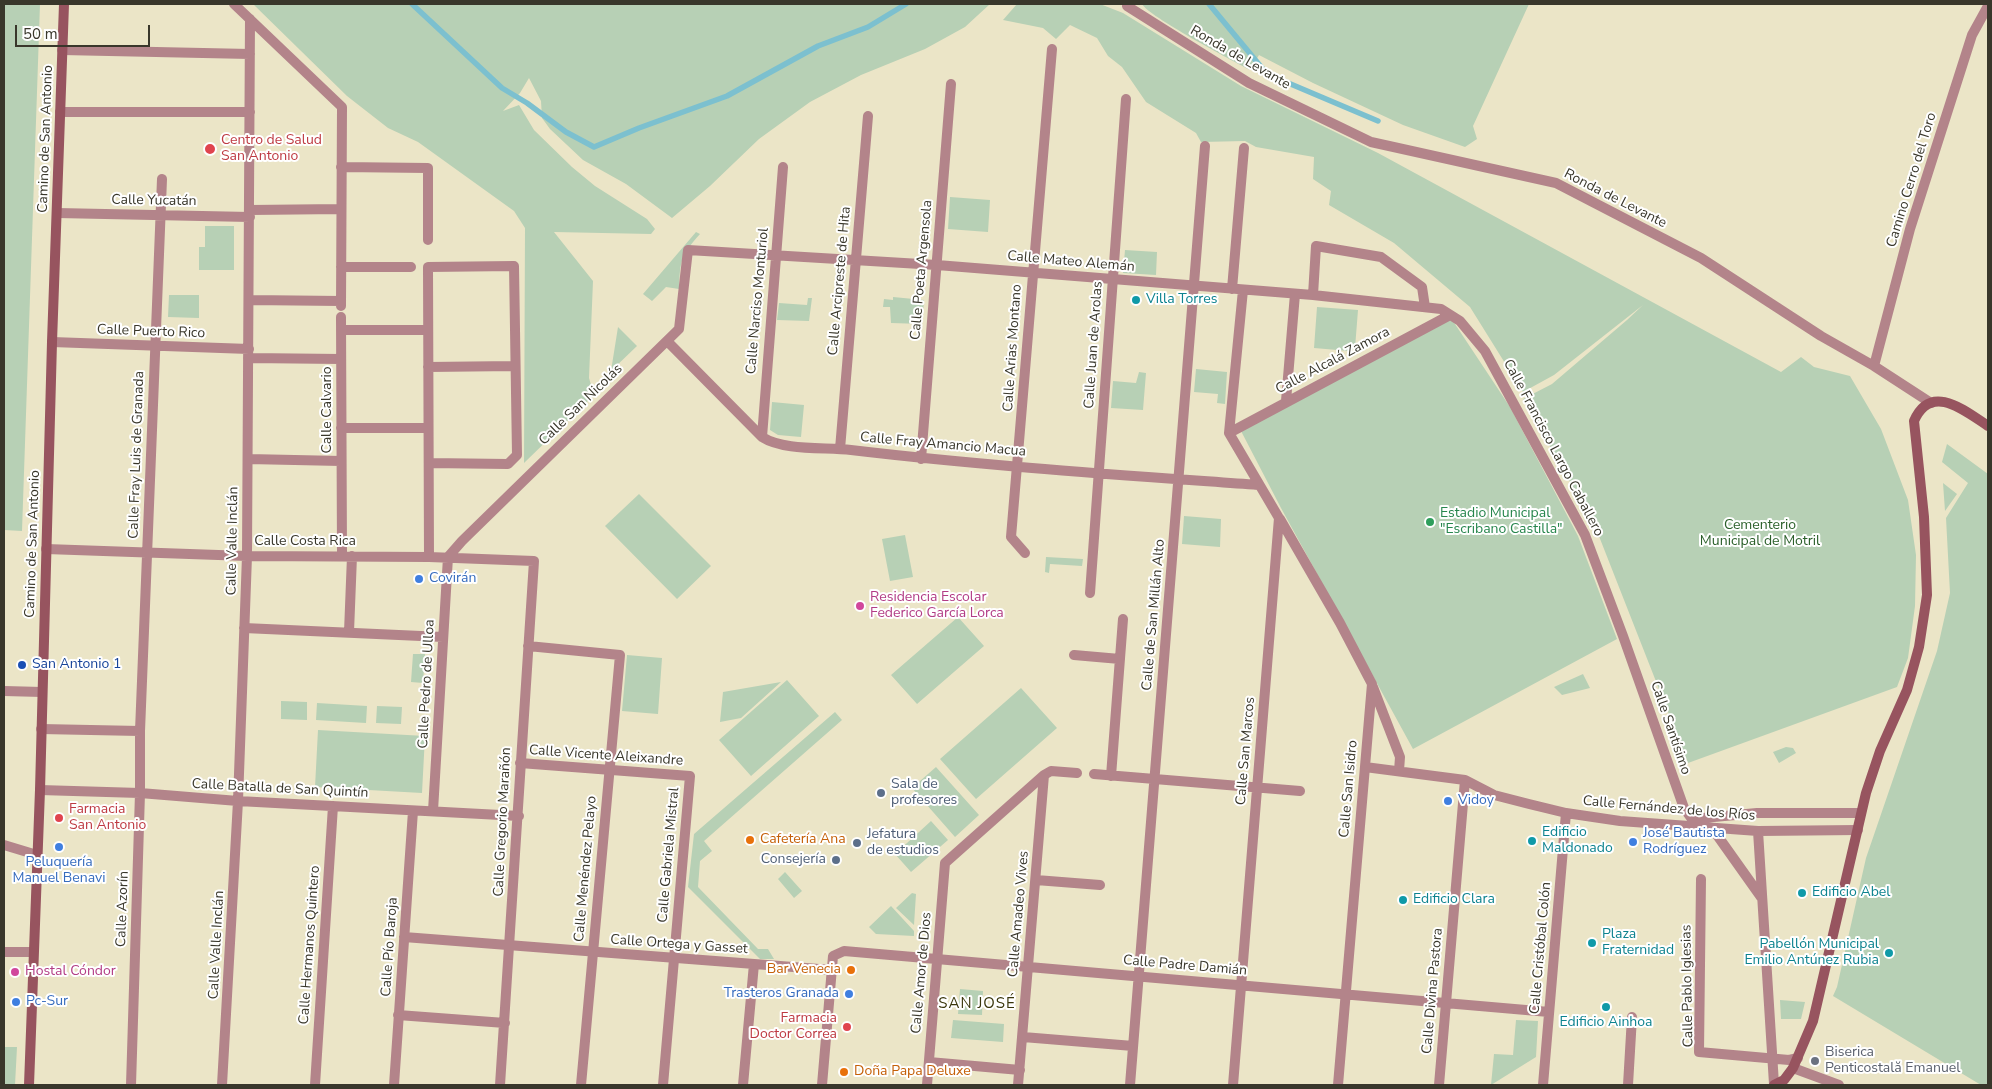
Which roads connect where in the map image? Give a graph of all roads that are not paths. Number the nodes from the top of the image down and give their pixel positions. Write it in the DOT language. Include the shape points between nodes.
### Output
graph roads {
  1 [pos="64,4"];
  2 [pos="234,4"];
  3 [pos="1127,6"];
  4 [pos="1988,6"];
  5 [pos="250,19"];
  6 [pos="1052,49"];
  7 [pos="62,50"];
  8 [pos="250,54"];
  9 [pos="951,84"];
  10 [pos="1126,99"];
  11 [pos="60,112"];
  12 [pos="250,112"];
  13 [pos="868,116"];
  14 [pos="1205,146"];
  15 [pos="1244,148"];
  16 [pos="341,167"];
  17 [pos="782,167"];
  18 [pos="162,179"];
  19 [pos="341,209"];
  20 [pos="57,213"];
  21 [pos="250,213"];
  22 [pos="160,215"];
  23 [pos="428,240"];
  24 [pos="688,250"];
  25 [pos="776,254"];
  26 [pos="856,259"];
  27 [pos="937,265"];
  28 [pos="341,267"];
  29 [pos="411,267"];
  30 [pos="1033,273"];
  31 [pos="1113,280"];
  32 [pos="1194,286"];
  33 [pos="1237,290"];
  34 [pos="1295,294"];
  35 [pos="1313,296"];
  36 [pos="249,300"];
  37 [pos="1425,307"];
  38 [pos="1450,315"];
  39 [pos="341,317"];
  40 [pos="341,330"];
  41 [pos="428,330"];
  42 [pos="667,341"];
  43 [pos="52,342"];
  44 [pos="154,345"];
  45 [pos="248,354"];
  46 [pos="341,359"];
  47 [pos="515,366"];
  48 [pos="1874,366"];
  49 [pos="428,367"];
  50 [pos="1286,401"];
  51 [pos="1931,403"];
  52 [pos="1988,426"];
  53 [pos="341,428"];
  54 [pos="428,428"];
  55 [pos="1229,433"];
  56 [pos="762,437"];
  57 [pos="840,449"];
  58 [pos="921,459"];
  59 [pos="248,460"];
  60 [pos="341,461"];
  61 [pos="429,463"];
  62 [pos="1018,466"];
  63 [pos="1098,473"];
  64 [pos="1178,479"];
  65 [pos="1258,485"];
  66 [pos="1279,518"];
  67 [pos="46,549"];
  68 [pos="148,552"];
  69 [pos="1025,553"];
  70 [pos="247,556"];
  71 [pos="347,556"];
  72 [pos="429,557"];
  73 [pos="448,558"];
  74 [pos="534,561"];
  75 [pos="1090,593"];
  76 [pos="1123,619"];
  77 [pos="244,628"];
  78 [pos="349,632"];
  79 [pos="1624,636"];
  80 [pos="443,637"];
  81 [pos="528,646"];
  82 [pos="1074,655"];
  83 [pos="1120,659"];
  84 [pos="1372,684"];
  85 [pos="4,691"];
  86 [pos="42,692"];
  87 [pos="41,729"];
  88 [pos="140,731"];
  89 [pos="520,763"];
  90 [pos="1365,767"];
  91 [pos="608,770"];
  92 [pos="1399,771"];
  93 [pos="1077,773"];
  94 [pos="1094,774"];
  95 [pos="1044,775"];
  96 [pos="690,776"];
  97 [pos="1111,776"];
  98 [pos="1154,779"];
  99 [pos="1464,780"];
  100 [pos="1256,788"];
  101 [pos="40,790"];
  102 [pos="1300,791"];
  103 [pos="140,793"];
  104 [pos="238,801"];
  105 [pos="333,806"];
  106 [pos="412,810"];
  107 [pos="433,811"];
  108 [pos="1566,813"];
  109 [pos="1862,813"];
  110 [pos="518,816"];
  111 [pos="1692,823"];
  112 [pos="1712,828"];
  113 [pos="1858,830"];
  114 [pos="1758,831"];
  115 [pos="4,845"];
  116 [pos="37,855"];
  117 [pos="1701,879"];
  118 [pos="1036,880"];
  119 [pos="1100,885"];
  120 [pos="1762,898"];
  121 [pos="404,938"];
  122 [pos="510,946"];
  123 [pos="4,952"];
  124 [pos="33,952"];
  125 [pos="592,952"];
  126 [pos="673,958"];
  127 [pos="938,959"];
  128 [pos="754,964"];
  129 [pos="1029,967"];
  130 [pos="832,970"];
  131 [pos="1138,976"];
  132 [pos="1241,985"];
  133 [pos="1346,994"];
  134 [pos="1446,1003"];
  135 [pos="1549,1012"];
  136 [pos="398,1016"];
  137 [pos="1632,1017"];
  138 [pos="505,1023"];
  139 [pos="1023,1037"];
  140 [pos="1133,1046"];
  141 [pos="1772,1058"];
  142 [pos="1798,1058"];
  143 [pos="929,1062"];
  144 [pos="1793,1068"];
  145 [pos="1020,1070"];
  146 [pos="29,1085"];
  147 [pos="131,1085"];
  148 [pos="222,1085"];
  149 [pos="315,1085"];
  150 [pos="394,1085"];
  151 [pos="500,1085"];
  152 [pos="580,1085"];
  153 [pos="663,1085"];
  154 [pos="743,1085"];
  155 [pos="822,1085"];
  156 [pos="927,1085"];
  157 [pos="1018,1085"];
  158 [pos="1130,1085"];
  159 [pos="1233,1085"];
  160 [pos="1338,1085"];
  161 [pos="1439,1085"];
  162 [pos="1543,1085"];
  163 [pos="1628,1085"];
  164 [pos="1774,1085"];
  165 [pos="1839,1085"];
  1 -- 7 [label="main road, Camino de San Antonio"];
  2 -- 5 [label="street"];
  3 -- 48 [label="street, Ronda de Levante" via="1249,83 1371,142 1556,183 1701,258 1821,336"];
  4 -- 48 [label="street, Camino Cerro del Toro" via="1972,35 1910,229"];
  5 -- 8 [label="street, Calle Valle Inclán"];
  5 -- 16 [label="street" via="342,107"];
  6 -- 30 [label="street, Calle Arias Montano"];
  7 -- 8 [label="street"];
  7 -- 11 [label="main road, Camino de San Antonio"];
  8 -- 12 [label="street, Calle Valle Inclán"];
  9 -- 27 [label="street, Calle Poeta Argensola"];
  10 -- 31 [label="street, Calle Juan de Arolas"];
  11 -- 12 [label="street"];
  11 -- 20 [label="main road, Camino de San Antonio"];
  12 -- 21 [label="street, Calle Valle Inclán"];
  13 -- 26 [label="street, Calle Arcipreste de Hita"];
  14 -- 32 [label="street, Calle de San Millán Alto"];
  15 -- 33 [label="street"];
  16 -- 19 [label="street"];
  16 -- 23 [label="street" via="428,168"];
  17 -- 25 [label="street, Calle Narciso Monturiol"];
  18 -- 22 [label="street, Calle Fray Luis de Granada"];
  19 -- 21 [label="street"];
  19 -- 28 [label="street"];
  20 -- 22 [label="street, Calle Yucatán"];
  20 -- 43 [label="main road, Camino de San Antonio"];
  21 -- 22 [label="street, Calle Yucatán"];
  21 -- 36 [label="street, Calle Valle Inclán"];
  22 -- 44 [label="street, Calle Fray Luis de Granada"];
  24 -- 25 [label="street, Calle Mateo Alemán"];
  24 -- 42 [label="street, Calle San Nicolás" via="679,329"];
  25 -- 26 [label="street, Calle Mateo Alemán"];
  25 -- 56 [label="street, Calle Narciso Monturiol"];
  26 -- 27 [label="street, Calle Mateo Alemán"];
  26 -- 57 [label="street, Calle Arcipreste de Hita"];
  27 -- 30 [label="street, Calle Mateo Alemán"];
  27 -- 58 [label="street, Calle Poeta Argensola"];
  28 -- 29 [label="street"];
  28 -- 36 [label="street" via="341,303"];
  30 -- 31 [label="street, Calle Mateo Alemán"];
  30 -- 62 [label="street, Calle Arias Montano"];
  31 -- 32 [label="street, Calle Mateo Alemán"];
  31 -- 63 [label="street, Calle Juan de Arolas"];
  32 -- 33 [label="street, Calle Mateo Alemán"];
  32 -- 64 [label="street, Calle de San Millán Alto"];
  33 -- 34 [label="street, Calle Mateo Alemán"];
  33 -- 55 [label="street"];
  34 -- 35 [label="street, Calle Mateo Alemán"];
  34 -- 50 [label="street"];
  35 -- 37 [label="street, Calle Mateo Alemán"];
  35 -- 37 [label="street" via="1316,246 1381,257 1422,287"];
  36 -- 45 [label="street, Calle Valle Inclán"];
  37 -- 38 [label="street, Calle Mateo Alemán" via="1441,309"];
  38 -- 50 [label="street, Calle Alcalá Zamora"];
  38 -- 79 [label="street, Calle Francisco Largo Caballero" via="1460,320 1485,351 1586,535"];
  39 -- 40 [label="street, Calle Calvario"];
  40 -- 41 [label="street"];
  40 -- 46 [label="street, Calle Calvario"];
  41 -- 47 [label="street" via="428,267 514,266"];
  41 -- 49 [label="street"];
  42 -- 56 [label="street, Calle Fray Amancio Macua"];
  42 -- 73 [label="street, Calle San Nicolás"];
  43 -- 44 [label="street, Calle Puerto Rico"];
  43 -- 67 [label="main road, Camino de San Antonio"];
  44 -- 45 [label="street, Calle Puerto Rico"];
  44 -- 68 [label="street, Calle Fray Luis de Granada"];
  45 -- 46 [label="street, Calle Calvario"];
  45 -- 59 [label="street, Calle Valle Inclán"];
  46 -- 53 [label="street, Calle Calvario"];
  47 -- 49 [label="street"];
  47 -- 61 [label="street" via="517,455 508,464"];
  48 -- 51 [label="street, Ronda de Levante"];
  49 -- 54 [label="street"];
  50 -- 55 [label="street, Calle Alcalá Zamora"];
  51 -- 52 [label="main road, Ronda de Levante" via="1954,404"];
  51 -- 109 [label="main road" via="1919,410 1914,421 1924,517 1927,594 1919,647 1907,690 1880,751"];
  53 -- 54 [label="street"];
  53 -- 60 [label="street, Calle Calvario"];
  54 -- 61 [label="street"];
  55 -- 65 [label="street"];
  56 -- 57 [label="street, Calle Fray Amancio Macua" via="781,444"];
  57 -- 58 [label="street, Calle Fray Amancio Macua"];
  58 -- 62 [label="street, Calle Fray Amancio Macua"];
  59 -- 60 [label="street, Calle Calvario"];
  59 -- 70 [label="street, Calle Valle Inclán"];
  60 -- 71 [label="street, Calle Calvario"];
  61 -- 72 [label="street"];
  62 -- 63 [label="street, Calle Fray Amancio Macua"];
  62 -- 69 [label="street, Calle Arias Montano" via="1011,537"];
  63 -- 64 [label="street, Calle Fray Amancio Macua"];
  63 -- 75 [label="street, Calle Juan de Arolas"];
  64 -- 65 [label="street, Calle Fray Amancio Macua"];
  64 -- 98 [label="street, Calle de San Millán Alto"];
  65 -- 66 [label="street"];
  66 -- 84 [label="street"];
  66 -- 100 [label="street, Calle San Marcos"];
  67 -- 68 [label="street, Calle Costa Rica"];
  67 -- 86 [label="main road, Camino de San Antonio"];
  68 -- 70 [label="street, Calle Costa Rica"];
  68 -- 88 [label="street, Calle Fray Luis de Granada"];
  70 -- 71 [label="street, Calle Costa Rica"];
  70 -- 77 [label="street, Calle Valle Inclán"];
  71 -- 72 [label="street, Calle Costa Rica"];
  71 -- 78 [label="street, Calle Calvario"];
  72 -- 73 [label="street, Calle Costa Rica"];
  73 -- 74 [label="street, Calle Costa Rica"];
  73 -- 80 [label="street, Calle Pedro de Ulloa"];
  74 -- 81 [label="street, Calle Gregorio Marañón"];
  76 -- 83 [label="street"];
  77 -- 78 [label="street"];
  77 -- 104 [label="street, Calle Valle Inclán"];
  78 -- 80 [label="street"];
  79 -- 111 [label="street, Calle Santísimo"];
  80 -- 107 [label="street, Calle Pedro de Ulloa"];
  81 -- 89 [label="street, Calle Gregorio Marañón"];
  81 -- 91 [label="street, Calle Menéndez Pelayo" via="620,655"];
  82 -- 83 [label="street"];
  83 -- 97 [label="street"];
  84 -- 90 [label="street, Calle San Isidro"];
  84 -- 92 [label="street" via="1400,757"];
  85 -- 86 [label="street"];
  86 -- 87 [label="main road, Camino de San Antonio"];
  87 -- 88 [label="street"];
  87 -- 101 [label="main road, Camino de San Antonio"];
  88 -- 103 [label="street, Calle Fray Luis de Granada"];
  89 -- 91 [label="street, Calle Vicente Aleixandre"];
  89 -- 110 [label="street, Calle Gregorio Marañón"];
  90 -- 92 [label="street, Calle Fernández de los Ríos"];
  90 -- 133 [label="street, Calle San Isidro"];
  91 -- 96 [label="street, Calle Vicente Aleixandre"];
  91 -- 125 [label="street, Calle Menéndez Pelayo"];
  92 -- 99 [label="street, Calle Fernández de los Ríos"];
  93 -- 95 [label="street" via="1051,771"];
  94 -- 97 [label="street"];
  95 -- 118 [label="street, Calle Amadeo Vives"];
  95 -- 127 [label="street, Calle Amor de Dios" via="945,863"];
  96 -- 126 [label="street, Calle Gabriela Mistral"];
  97 -- 98 [label="street"];
  98 -- 100 [label="street"];
  98 -- 131 [label="street, Calle de San Millán Alto"];
  99 -- 108 [label="street, Calle Fernández de los Ríos" via="1494,795"];
  99 -- 134 [label="street, Calle Divina Pastora"];
  100 -- 102 [label="street"];
  100 -- 132 [label="street, Calle San Marcos"];
  101 -- 103 [label="street, Calle Batalla de San Quintín"];
  101 -- 116 [label="main road, Camino de San Antonio"];
  103 -- 104 [label="street, Calle Batalla de San Quintín"];
  103 -- 147 [label="street, Calle Azorín"];
  104 -- 105 [label="street, Calle Batalla de San Quintín"];
  104 -- 148 [label="street, Calle Valle Inclán"];
  105 -- 106 [label="street, Calle Batalla de San Quintín"];
  105 -- 149 [label="street, Calle Hermanos Quintero"];
  106 -- 107 [label="street, Calle Batalla de San Quintín"];
  106 -- 121 [label="street, Calle Pío Baroja"];
  107 -- 110 [label="street, Calle Batalla de San Quintín"];
  108 -- 111 [label="street, Calle Fernández de los Ríos" via="1620,821"];
  108 -- 135 [label="street, Calle Cristóbal Colón"];
  109 -- 111 [label="street, Calle Fernández de los Ríos" via="1757,813"];
  109 -- 113 [label="main road"];
  110 -- 122 [label="street, Calle Gregorio Marañón"];
  111 -- 112 [label="street, Calle Fernández de los Ríos"];
  112 -- 114 [label="street, Calle Fernández de los Ríos"];
  112 -- 120 [label="street"];
  113 -- 114 [label="street, Calle Fernández de los Ríos"];
  113 -- 142 [label="main road" via="1813,1021"];
  114 -- 120 [label="street"];
  115 -- 116 [label="street"];
  116 -- 124 [label="main road, Camino de San Antonio"];
  117 -- 141 [label="street, Calle Pablo Iglesias" via="1699,1052"];
  118 -- 119 [label="street"];
  118 -- 129 [label="street, Calle Amadeo Vives"];
  120 -- 141 [label="street"];
  121 -- 122 [label="street, Calle Ortega y Gasset"];
  121 -- 136 [label="street, Calle Pío Baroja"];
  122 -- 125 [label="street, Calle Ortega y Gasset"];
  122 -- 138 [label="street, Calle Gregorio Marañón"];
  123 -- 124 [label="street"];
  124 -- 146 [label="main road, Camino de San Antonio"];
  125 -- 126 [label="street, Calle Ortega y Gasset"];
  125 -- 152 [label="street, Calle Menéndez Pelayo"];
  126 -- 128 [label="street, Calle Ortega y Gasset"];
  126 -- 153 [label="street, Calle Gabriela Mistral"];
  127 -- 129 [label="street, Calle Padre Damián"];
  127 -- 130 [label="street, Calle Padre Damián" via="844,951 833,956"];
  127 -- 143 [label="street, Calle Amor de Dios"];
  128 -- 130 [label="street, Calle Ortega y Gasset"];
  128 -- 154 [label="street"];
  129 -- 131 [label="street, Calle Padre Damián"];
  129 -- 139 [label="street, Calle Amadeo Vives"];
  130 -- 155 [label="street"];
  131 -- 132 [label="street, Calle Padre Damián"];
  131 -- 140 [label="street, Calle de San Millán Alto"];
  132 -- 133 [label="street, Calle Padre Damián"];
  132 -- 159 [label="street, Calle San Marcos"];
  133 -- 134 [label="street, Calle Padre Damián"];
  133 -- 160 [label="street, Calle San Isidro"];
  134 -- 135 [label="street, Calle Padre Damián"];
  134 -- 161 [label="street, Calle Divina Pastora"];
  135 -- 162 [label="street, Calle Cristóbal Colón"];
  136 -- 138 [label="street"];
  136 -- 150 [label="street, Calle Pío Baroja"];
  137 -- 163 [label="street"];
  138 -- 151 [label="street, Calle Gregorio Marañón"];
  139 -- 140 [label="street"];
  139 -- 145 [label="street, Calle Amadeo Vives"];
  140 -- 158 [label="street, Calle de San Millán Alto"];
  141 -- 142 [label="street"];
  141 -- 164 [label="street"];
  142 -- 144 [label="main road"];
  143 -- 145 [label="street"];
  143 -- 156 [label="street, Calle Amor de Dios"];
  144 -- 164 [label="main road" via="1784,1080"];
  144 -- 165 [label="street"];
  145 -- 157 [label="street, Calle Amadeo Vives"];
}
